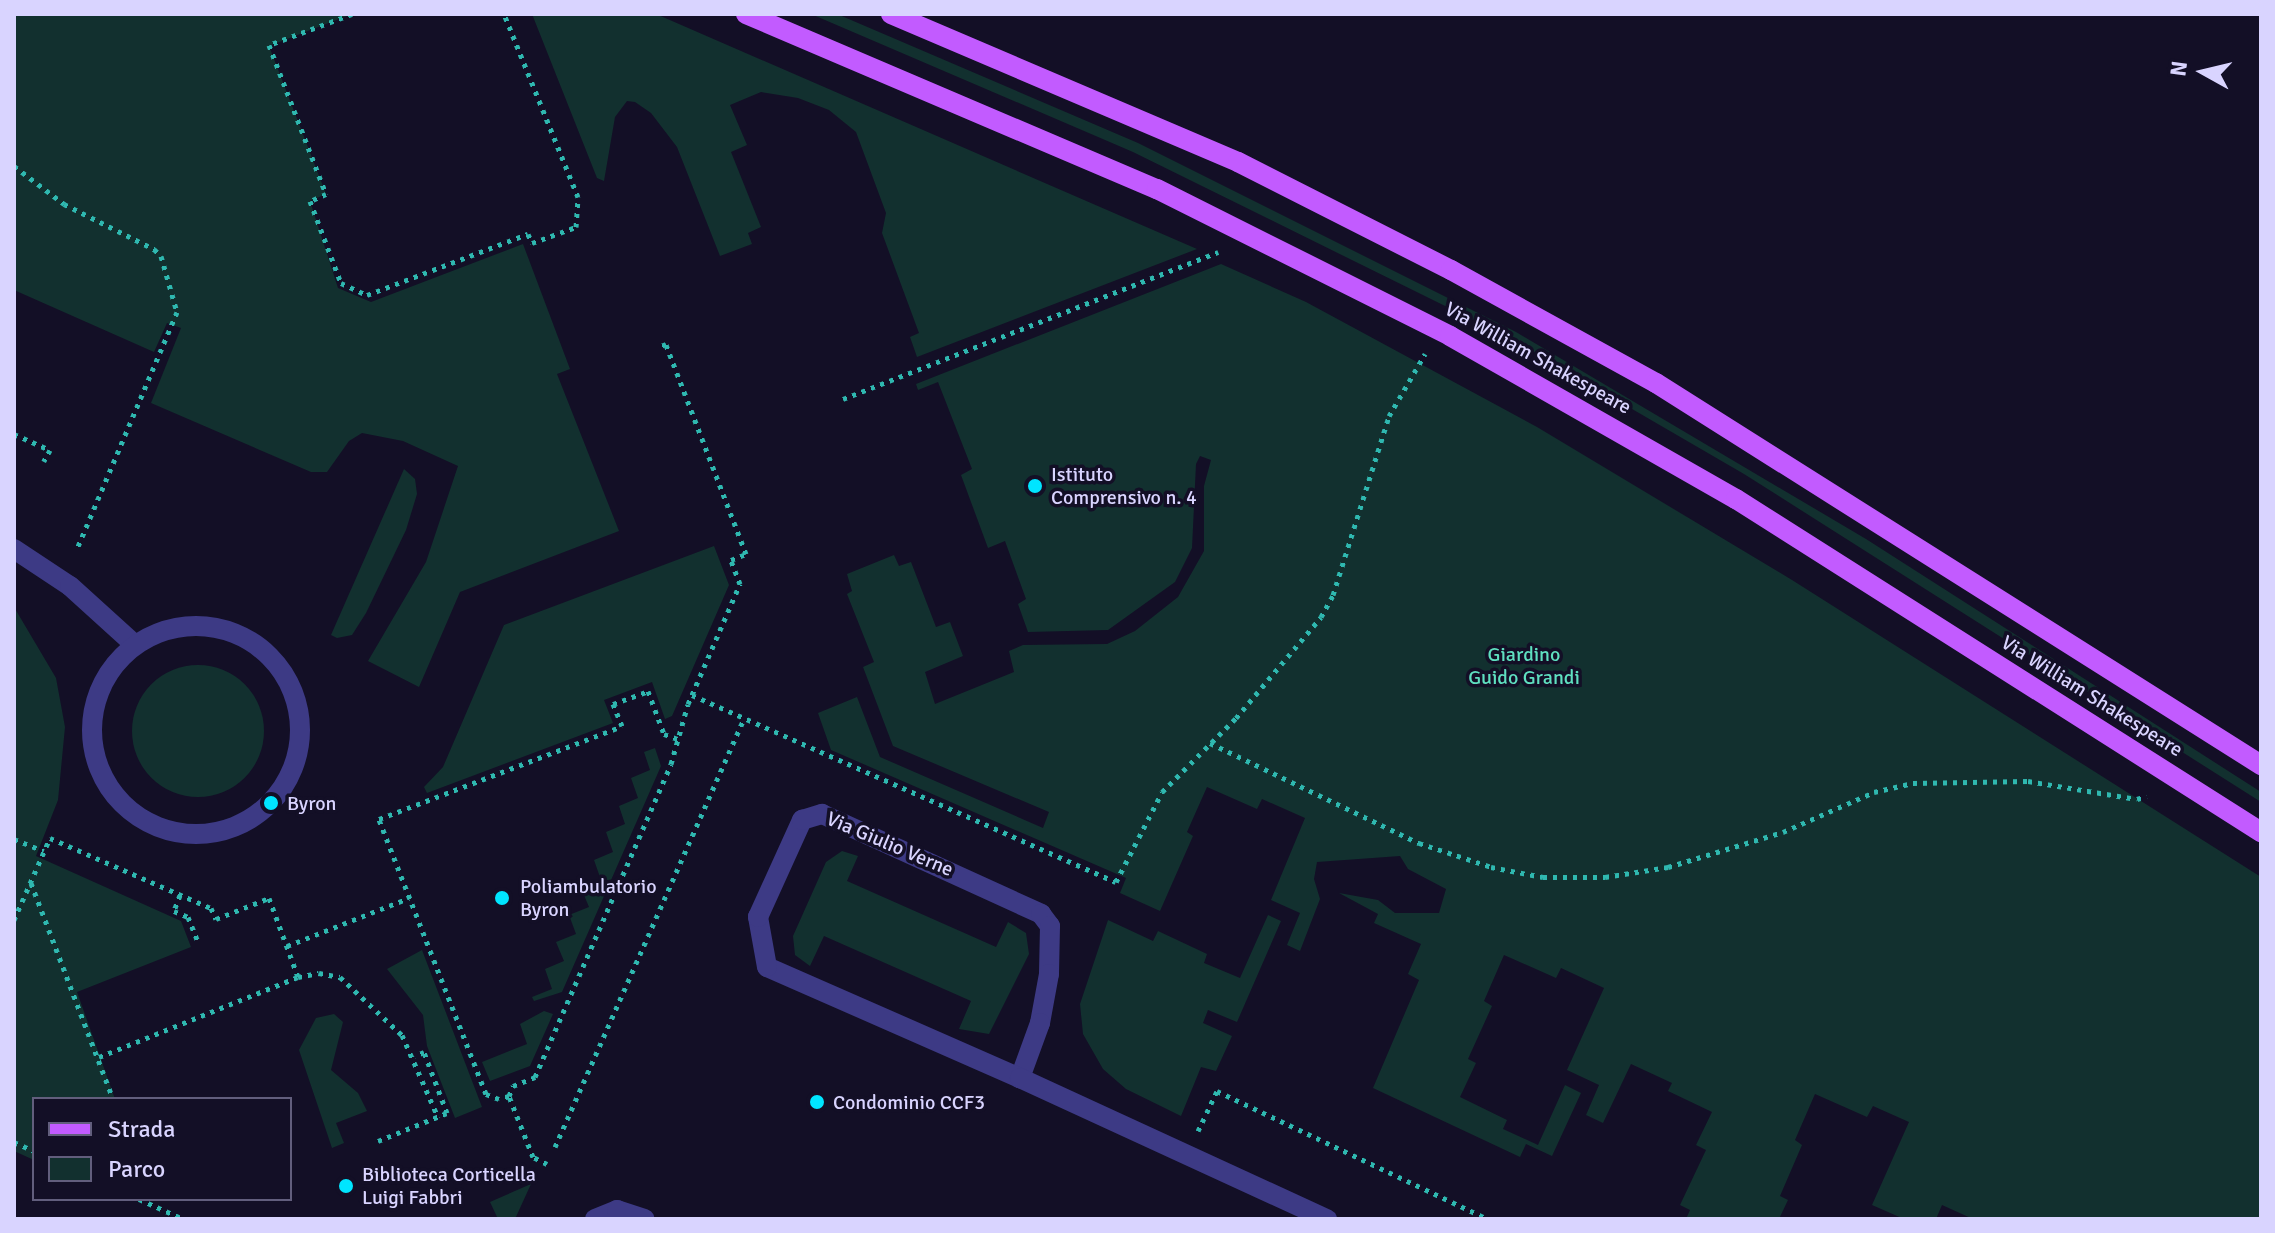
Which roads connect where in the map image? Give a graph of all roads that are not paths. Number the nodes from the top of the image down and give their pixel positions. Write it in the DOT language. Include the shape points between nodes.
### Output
graph roads {
  1 [pos="746,14"];
  2 [pos="891,14"];
  3 [pos="14,549"];
  4 [pos="134,644"];
  5 [pos="2261,765"];
  6 [pos="2261,832"];
  7 [pos="1020,1078"];
  8 [pos="595,1219"];
  9 [pos="645,1219"];
  10 [pos="1327,1219"];
  1 -- 6 [label="main road, Via William Shakespeare" via="1157,189 1438,329 1736,499"];
  2 -- 5 [label="main road, Via William Shakespeare" via="1238,162 1451,270 1670,391"];
  3 -- 4 [label="street" via="77,591"];
  4 -- 4 [label="street" via="111,667 97,695 91,726 94,757 107,786 128,810 154,827 216,833 247,822 271,803 293,770 301,732 295,694 275,660 245,636 207,625 169,628"];
  7 -- 7 [label="street, Via Giulio Verne" via="767,967 758,917 808,815 822,814 1041,914 1050,926 1049,974 1040,1023"];
  7 -- 10 [label="street, Via Giulio Verne"];
  8 -- 9 [label="street" via="617,1210"];
}
